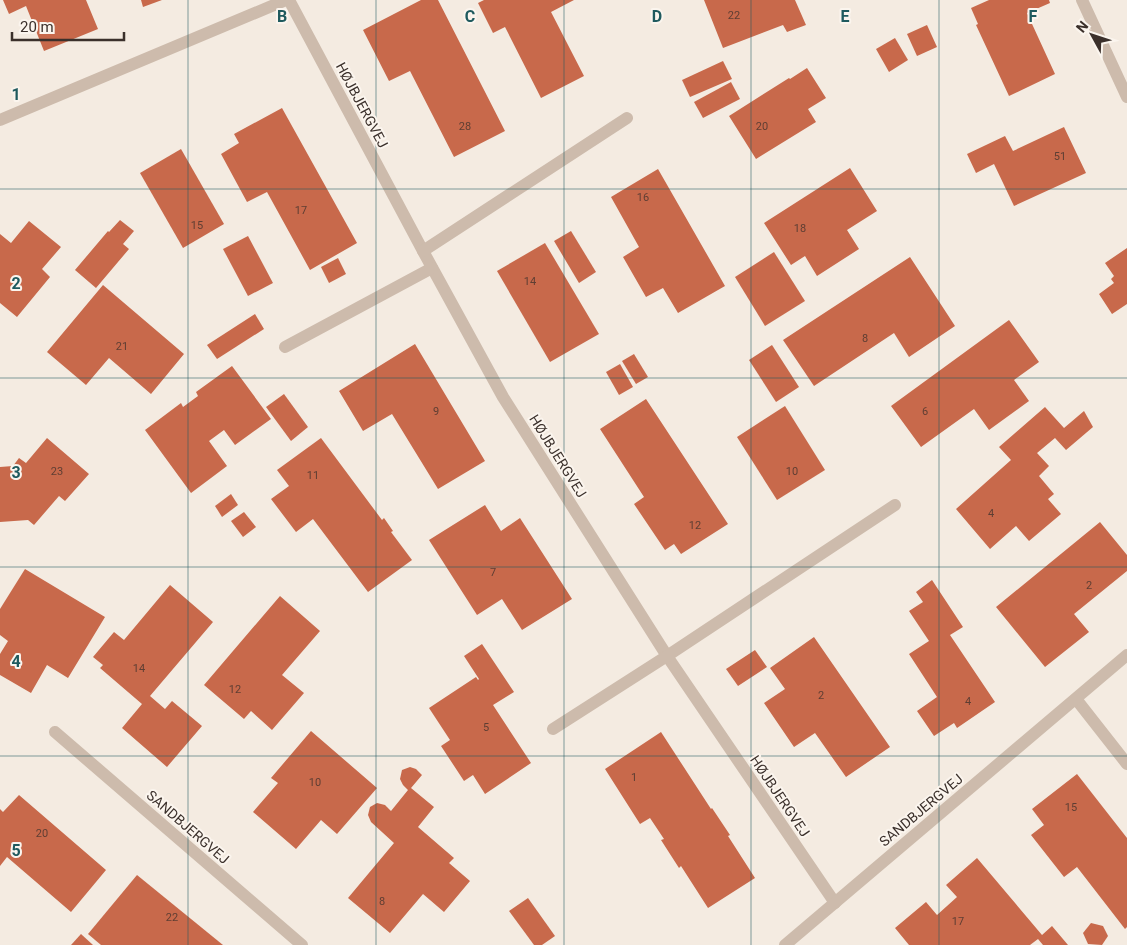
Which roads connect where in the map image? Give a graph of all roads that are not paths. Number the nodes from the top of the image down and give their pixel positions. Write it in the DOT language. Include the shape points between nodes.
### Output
graph roads {
  1 [pos="287,0"];
  2 [pos="1082,0"];
  3 [pos="1127,97"];
  4 [pos="627,118"];
  5 [pos="0,120"];
  6 [pos="423,251"];
  7 [pos="432,268"];
  8 [pos="285,348"];
  9 [pos="895,504"];
  10 [pos="1127,655"];
  11 [pos="667,656"];
  12 [pos="1076,699"];
  13 [pos="554,729"];
  14 [pos="55,732"];
  15 [pos="1127,764"];
  16 [pos="834,903"];
  17 [pos="302,945"];
  18 [pos="785,945"];
  1 -- 5 [label="street, HØJBJERGVEJ"];
  1 -- 6 [label="street, HØJBJERGVEJ"];
  2 -- 3 [label="street"];
  4 -- 6 [label="street"];
  6 -- 7 [label="street, HØJBJERGVEJ"];
  7 -- 8 [label="street"];
  7 -- 11 [label="street, HØJBJERGVEJ" via="503,397"];
  9 -- 11 [label="street"];
  10 -- 12 [label="street, SANDBJERGVEJ"];
  11 -- 13 [label="street"];
  11 -- 16 [label="street, HØJBJERGVEJ"];
  12 -- 15 [label="street"];
  12 -- 16 [label="street, SANDBJERGVEJ"];
  14 -- 17 [label="street, SANDBJERGVEJ"];
  16 -- 18 [label="street, SANDBJERGVEJ"];
}
